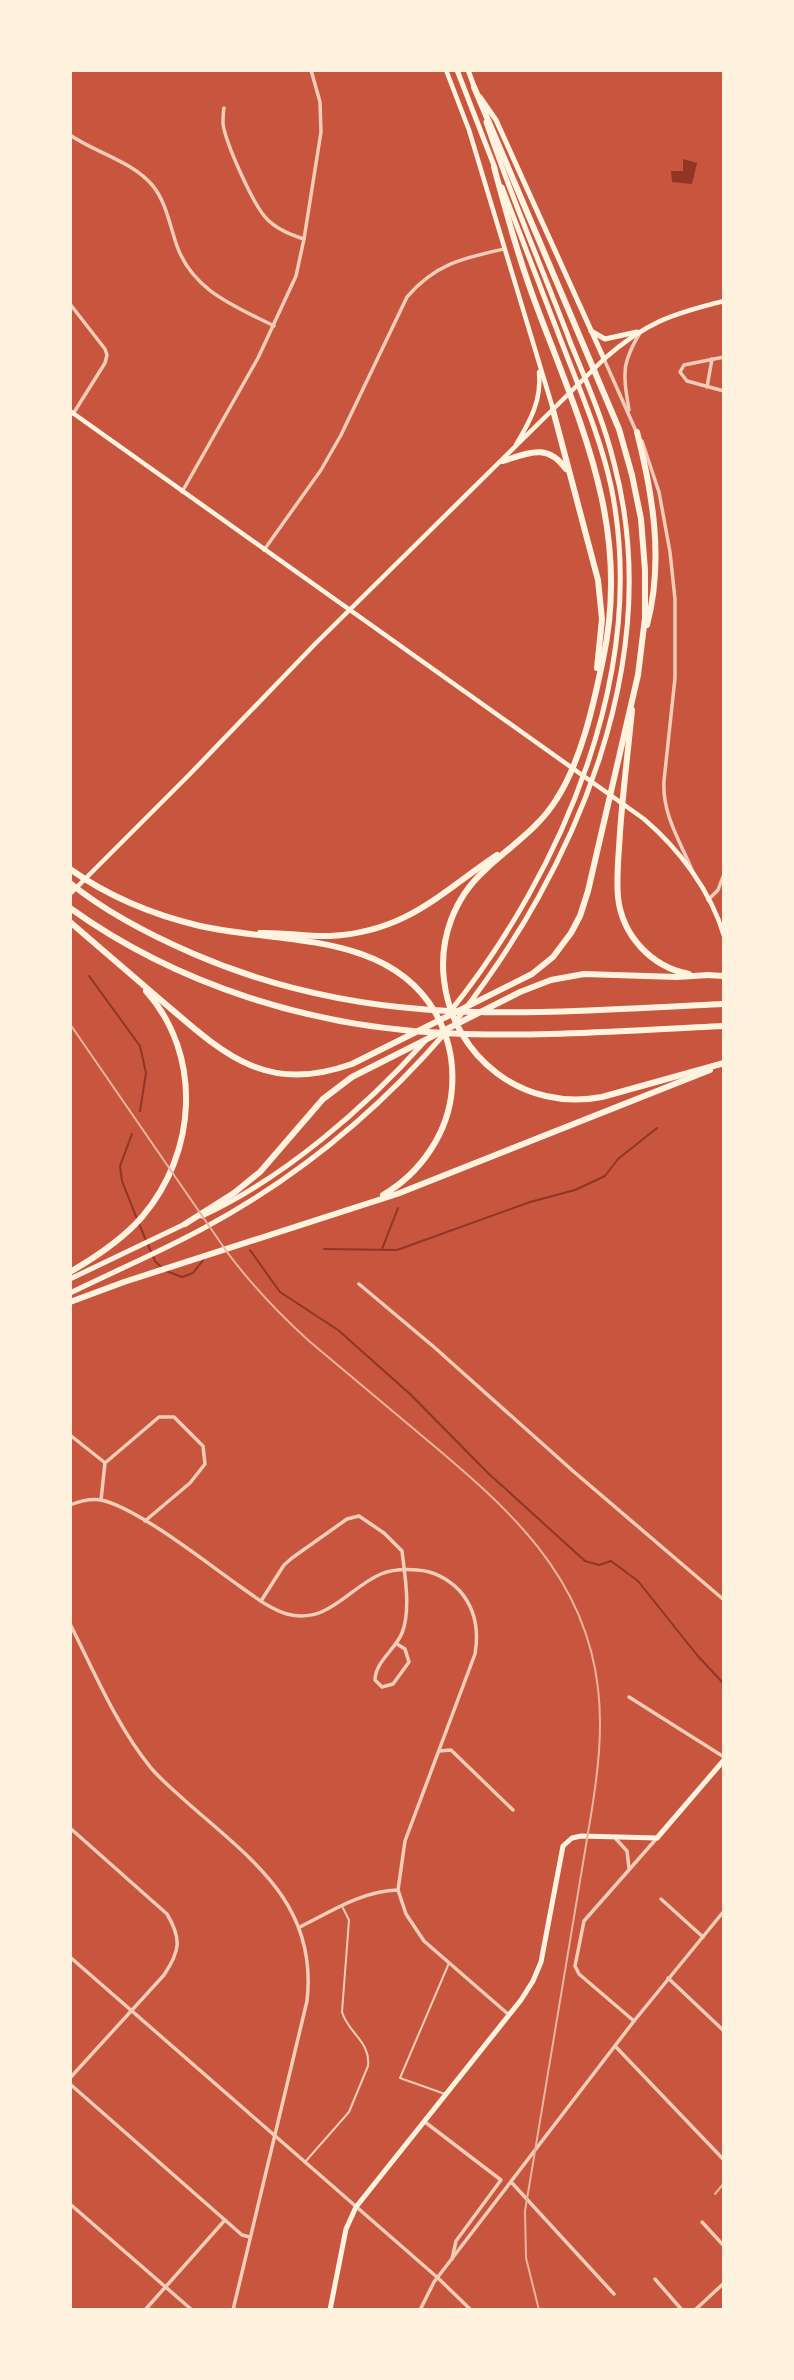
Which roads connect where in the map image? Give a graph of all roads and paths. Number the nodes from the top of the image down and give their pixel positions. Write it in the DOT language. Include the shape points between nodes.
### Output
graph roads {
  1 [pos="312,70"];
  2 [pos="446,70"];
  3 [pos="457,70"];
  4 [pos="468,70"];
  5 [pos="474,87"];
  6 [pos="223,108"];
  7 [pos="70,135"];
  8 [pos="494,167"];
  9 [pos="304,239"];
  10 [pos="504,249"];
  11 [pos="724,301"];
  12 [pos="70,304"];
  13 [pos="274,326"];
  14 [pos="643,328"];
  15 [pos="590,330"];
  16 [pos="637,332"];
  17 [pos="724,356"];
  18 [pos="712,359"];
  19 [pos="602,361"];
  20 [pos="539,364"];
  21 [pos="707,387"];
  22 [pos="724,391"];
  23 [pos="553,410"];
  24 [pos="72,412"];
  25 [pos="630,415"];
  26 [pos="636,432"];
  27 [pos="512,452"];
  28 [pos="503,461"];
  29 [pos="570,474"];
  30 [pos="182,492"];
  31 [pos="264,550"];
  32 [pos="349,611"];
  33 [pos="642,648"];
  34 [pos="595,690"];
  35 [pos="634,690"];
  36 [pos="524,836"];
  37 [pos="70,869"];
  38 [pos="724,874"];
  39 [pos="696,880"];
  40 [pos="70,883"];
  41 [pos="70,894"];
  42 [pos="708,900"];
  43 [pos="70,908"];
  44 [pos="70,922"];
  45 [pos="243,933"];
  46 [pos="723,933"];
  47 [pos="709,975"];
  48 [pos="132,976"];
  49 [pos="724,976"];
  50 [pos="724,1004"];
  51 [pos="724,1026"];
  52 [pos="724,1063"];
  53 [pos="366,1204"];
  54 [pos="185,1224"];
  55 [pos="70,1272"];
  56 [pos="70,1279"];
  57 [pos="359,1284"];
  58 [pos="70,1293"];
  59 [pos="70,1302"];
  60 [pos="70,1435"];
  61 [pos="105,1463"];
  62 [pos="100,1500"];
  63 [pos="70,1505"];
  64 [pos="145,1521"];
  65 [pos="404,1569"];
  66 [pos="724,1600"];
  67 [pos="261,1601"];
  68 [pos="70,1624"];
  69 [pos="397,1644"];
  70 [pos="629,1697"];
  71 [pos="439,1751"];
  72 [pos="724,1758"];
  73 [pos="513,1810"];
  74 [pos="70,1828"];
  75 [pos="614,1838"];
  76 [pos="657,1839"];
  77 [pos="629,1869"];
  78 [pos="398,1891"];
  79 [pos="661,1899"];
  80 [pos="342,1906"];
  81 [pos="724,1911"];
  82 [pos="300,1927"];
  83 [pos="703,1937"];
  84 [pos="70,1958"];
  85 [pos="449,1963"];
  86 [pos="668,1978"];
  87 [pos="131,2010"];
  88 [pos="508,2014"];
  89 [pos="634,2021"];
  90 [pos="724,2032"];
  91 [pos="616,2047"];
  92 [pos="70,2077"];
  93 [pos="70,2084"];
  94 [pos="446,2095"];
  95 [pos="425,2122"];
  96 [pos="275,2137"];
  97 [pos="724,2160"];
  98 [pos="304,2163"];
  99 [pos="512,2183"];
  100 [pos="70,2204"];
  101 [pos="356,2207"];
  102 [pos="225,2220"];
  103 [pos="702,2222"];
  104 [pos="250,2237"];
  105 [pos="724,2246"];
  106 [pos="451,2261"];
  107 [pos="438,2278"];
  108 [pos="655,2279"];
  109 [pos="724,2283"];
  110 [pos="164,2287"];
  111 [pos="614,2294"];
  112 [pos="145,2310"];
  113 [pos="192,2310"];
  114 [pos="233,2310"];
  115 [pos="330,2310"];
  116 [pos="420,2310"];
  117 [pos="471,2310"];
  118 [pos="682,2310"];
  119 [pos="695,2310"];
  1 -- 9 [label="street" via="321,122"];
  2 -- 10 [label="main road"];
  3 -- 8 [label="main road"];
  4 -- 5 [label="main road"];
  5 -- 15 [label="main road" via="496,120"];
  5 -- 33 [label="highway" via="626,452 644,544"];
  5 -- 58 [label="main road" via="607,439 622,498 629,567 628,623 596,765 552,870 520,929 494,970 414,1069 357,1124 289,1176 179,1241"];
  6 -- 9 [label="street" via="228,140 260,209 278,228"];
  7 -- 13 [label="street" via="152,184 183,261 197,281"];
  8 -- 34 [label="highway" via="526,278 581,421 602,493 610,602"];
  8 -- 54 [label="main road" via="601,448 616,514 621,581 613,664 603,710 582,776 544,867 483,969 442,1022 401,1068 308,1149 225,1204"];
  9 -- 13 [label="street" via="296,276"];
  10 -- 20 [label="main road"];
  10 -- 31 [label="street" via="445,265 407,297 341,435"];
  11 -- 14 [label="main road"];
  12 -- 24 [label="street" via="107,355"];
  13 -- 30 [label="street"];
  14 -- 16 [label="main road"];
  14 -- 25 [label="street" via="624,369"];
  15 -- 16 [label="main road" via="605,339"];
  15 -- 19 [label="main road"];
  16 -- 19 [label="main road"];
  17 -- 18 [label="street"];
  18 -- 21 [label="street"];
  18 -- 21 [label="street" via="684,365 680,371 687,381"];
  19 -- 23 [label="main road"];
  19 -- 25 [label="street"];
  20 -- 23 [label="main road"];
  20 -- 27 [label="main road" via="537,404"];
  21 -- 22 [label="street"];
  23 -- 27 [label="main road"];
  23 -- 29 [label="highway"];
  24 -- 30 [label="main road"];
  25 -- 26 [label="street"];
  26 -- 33 [label="highway" via="650,483 656,532 650,615"];
  26 -- 39 [label="street" via="646,448 659,492 675,599 676,663 664,801"];
  27 -- 28 [label="main road"];
  28 -- 29 [label="highway" via="545,453 559,460"];
  28 -- 32 [label="main road"];
  29 -- 34 [label="highway" via="600,592"];
  30 -- 31 [label="main road"];
  31 -- 32 [label="main road"];
  32 -- 39 [label="main road" via="653,826"];
  32 -- 41 [label="main road"];
  33 -- 35 [label="highway"];
  34 -- 36 [label="highway" via="567,780 553,805"];
  35 -- 47 [label="highway" via="623,786 620,905 629,931 654,959 677,971"];
  35 -- 48 [label="highway" via="588,891 576,924 539,969 352,1064 294,1074 266,1070 219,1049"];
  36 -- 45 [label="highway" via="429,904 386,925 329,936"];
  36 -- 52 [label="highway" via="482,872 457,905 446,940 444,980 450,1010 460,1032 485,1064 522,1089 572,1100 612,1095"];
  37 -- 45 [label="highway" via="146,909"];
  38 -- 42 [label="street"];
  39 -- 42 [label="main road"];
  40 -- 50 [label="highway" via="137,927 206,960 354,1002 421,1011 499,1013"];
  42 -- 46 [label="main road"];
  43 -- 51 [label="highway" via="125,943 208,983 284,1007 361,1024 486,1034"];
  44 -- 48 [label="highway"];
  45 -- 53 [label="highway" via="380,960 407,979 438,1017 452,1062 445,1124 402,1182"];
  47 -- 49 [label="highway"];
  47 -- 54 [label="highway" via="584,974 540,984 501,1001 361,1072 330,1093 260,1172"];
  48 -- 55 [label="highway" via="156,1003 177,1044 186,1080 182,1138 172,1170 134,1226"];
  52 -- 53 [label="highway"];
  53 -- 59 [label="highway"];
  54 -- 56 [label="main road"];
  57 -- 66 [label="street"];
  60 -- 61 [label="street"];
  61 -- 62 [label="street"];
  61 -- 64 [label="street" via="159,1417 174,1417 203,1446 205,1464 200,1472"];
  62 -- 63 [label="street"];
  62 -- 64 [label="street"];
  64 -- 67 [label="street"];
  65 -- 67 [label="street" via="381,1574 331,1609 314,1615 288,1614"];
  65 -- 67 [label="street" via="398,1545 368,1521 351,1517 284,1565"];
  65 -- 69 [label="street" via="406,1612"];
  65 -- 71 [label="street" via="427,1570 458,1588 469,1602 477,1628 475,1654"];
  68 -- 82 [label="street" via="143,1758 260,1867 281,1892"];
  69 -- 69 [label="street" via="375,1671 382,1688 393,1684 409,1662 405,1649"];
  70 -- 72 [label="street"];
  71 -- 73 [label="street" via="451,1750"];
  71 -- 78 [label="street" via="405,1841"];
  72 -- 76 [label="main road"];
  74 -- 87 [label="street" via="167,1914 176,1931 176,1958"];
  75 -- 76 [label="main road"];
  75 -- 77 [label="street" via="627,1851"];
  75 -- 88 [label="main road" via="574,1837 563,1846 541,1962 529,1989"];
  76 -- 77 [label="street"];
  77 -- 89 [label="street" via="584,1922 575,1968"];
  78 -- 80 [label="street" via="373,1893"];
  78 -- 85 [label="street" via="416,1931"];
  79 -- 83 [label="street"];
  80 -- 82 [label="street"];
  80 -- 98 [label="lane" via="349,1920 342,2012 365,2046 368,2066 349,2112"];
  81 -- 83 [label="street"];
  82 -- 96 [label="street" via="310,1977"];
  83 -- 86 [label="street"];
  84 -- 87 [label="street"];
  85 -- 88 [label="street"];
  85 -- 94 [label="lane" via="401,2078"];
  86 -- 89 [label="street"];
  86 -- 90 [label="street"];
  87 -- 92 [label="street"];
  87 -- 96 [label="street"];
  88 -- 94 [label="main road"];
  89 -- 91 [label="street"];
  91 -- 97 [label="street"];
  91 -- 99 [label="street"];
  93 -- 102 [label="street"];
  94 -- 95 [label="main road"];
  95 -- 101 [label="main road"];
  95 -- 106 [label="street" via="500,2180 456,2241"];
  96 -- 98 [label="street"];
  96 -- 104 [label="street"];
  98 -- 101 [label="street"];
  99 -- 106 [label="street"];
  99 -- 111 [label="street"];
  100 -- 110 [label="street"];
  101 -- 107 [label="street"];
  101 -- 115 [label="main road" via="346,2229"];
  102 -- 104 [label="street"];
  102 -- 110 [label="street"];
  103 -- 105 [label="street"];
  104 -- 114 [label="street"];
  106 -- 107 [label="street"];
  107 -- 116 [label="street"];
  107 -- 117 [label="street"];
  108 -- 118 [label="street"];
  109 -- 119 [label="street"];
  110 -- 112 [label="street"];
  110 -- 113 [label="street"];
}
